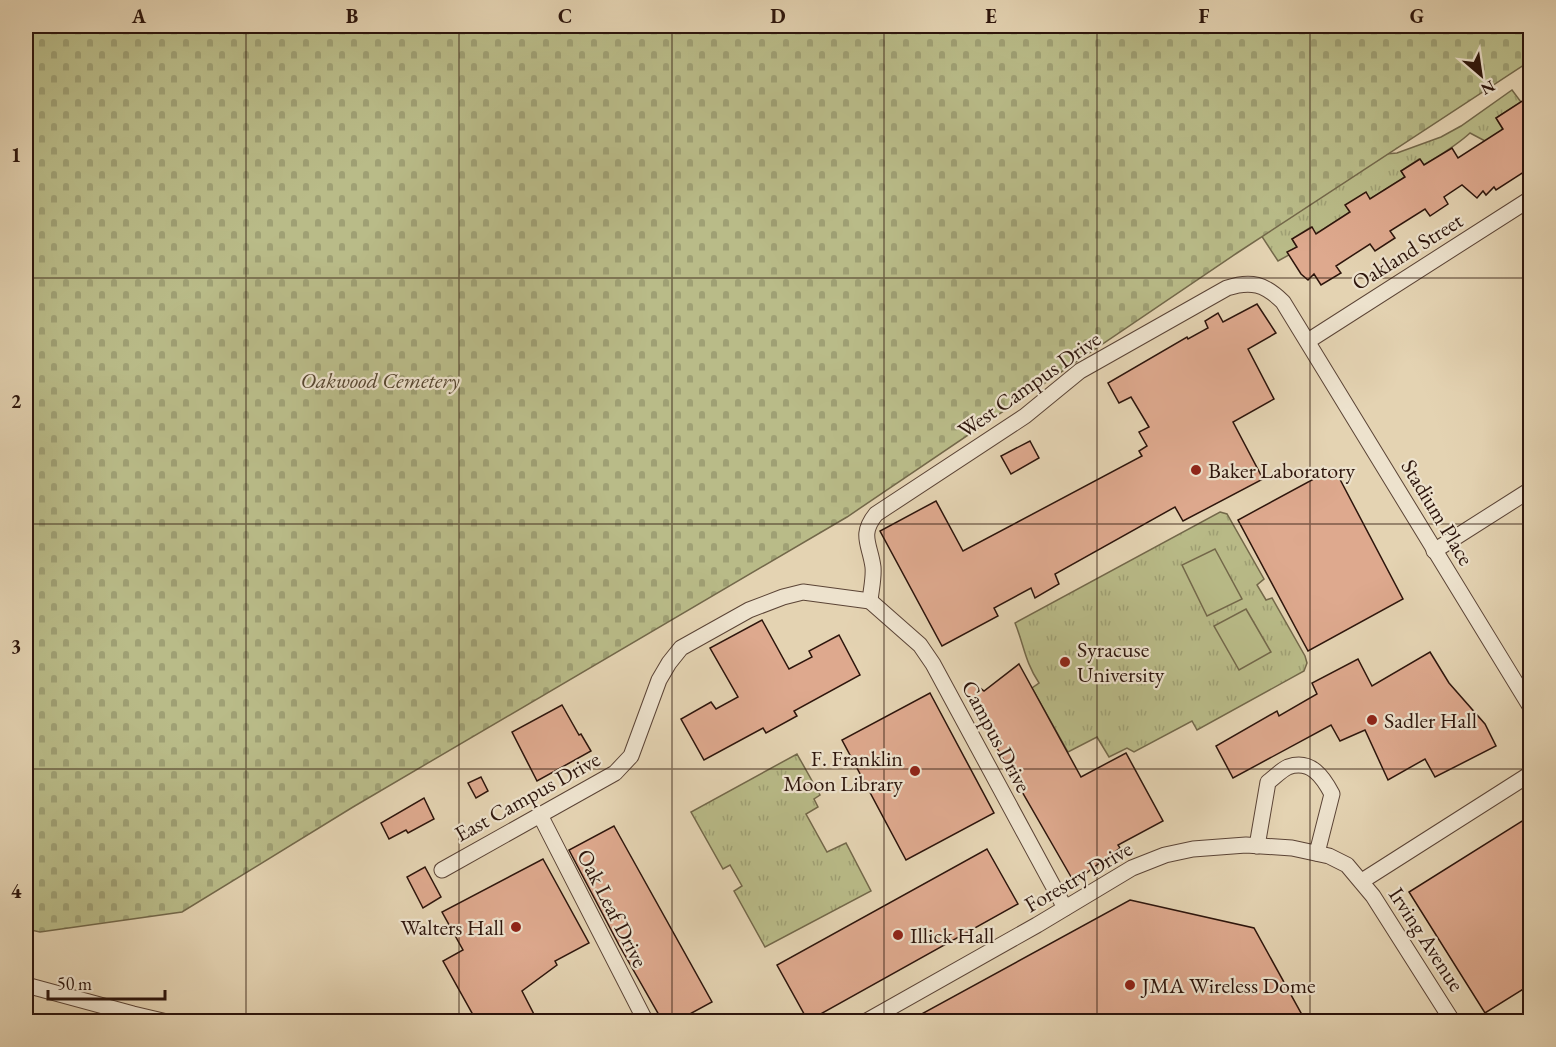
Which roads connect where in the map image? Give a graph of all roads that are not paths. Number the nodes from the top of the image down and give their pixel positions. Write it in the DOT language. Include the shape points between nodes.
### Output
graph roads {
  1 [pos="1530,199"];
  2 [pos="1308,341"];
  3 [pos="1530,490"];
  4 [pos="1434,551"];
  5 [pos="870,601"];
  6 [pos="1530,706"];
  7 [pos="1530,774"];
  8 [pos="540,815"];
  9 [pos="1257,846"];
  10 [pos="1317,853"];
  11 [pos="442,870"];
  12 [pos="1362,881"];
  13 [pos="1065,908"];
  14 [pos="26,985"];
  15 [pos="167,1022"];
  16 [pos="646,1022"];
  17 [pos="865,1022"];
  18 [pos="1453,1022"];
  1 -- 2 [label="street, Oakland Street"];
  2 -- 4 [label="street, Stadium Place"];
  2 -- 5 [label="street, West Campus Drive" via="1273,291 1257,284 1240,284 1080,371 1025,416 876,514 868,524 866,540 873,569"];
  3 -- 4 [label="street"];
  4 -- 6 [label="street, Stadium Place"];
  5 -- 8 [label="street, East Campus Drive" via="803,592 749,610 681,648 659,680 631,756 615,773"];
  5 -- 13 [label="street, Campus Drive" via="920,645 933,664"];
  7 -- 12 [label="street"];
  8 -- 11 [label="street, East Campus Drive"];
  8 -- 16 [label="street, Oak Leaf Drive"];
  9 -- 10 [label="street, Forestry Drive"];
  9 -- 10 [label="street" via="1268,782 1287,767 1305,766 1321,774 1332,794"];
  9 -- 13 [label="street, Forestry Drive" via="1193,849 1165,855 1132,868"];
  10 -- 12 [label="street, Forestry Drive" via="1347,865"];
  12 -- 18 [label="street, Irving Avenue"];
  13 -- 17 [label="street, Forestry Drive"];
  14 -- 15 [label="street"];
}
